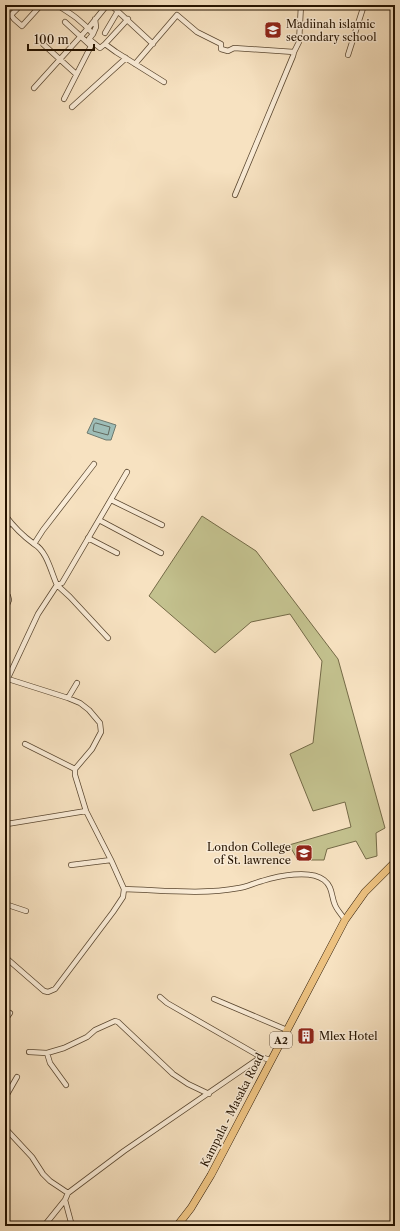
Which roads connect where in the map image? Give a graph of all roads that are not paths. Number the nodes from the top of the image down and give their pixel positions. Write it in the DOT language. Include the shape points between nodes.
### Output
graph roads {
  1 [pos="41,5"];
  2 [pos="57,5"];
  3 [pos="107,5"];
  4 [pos="111,5"];
  5 [pos="301,5"];
  6 [pos="364,5"];
  7 [pos="19,7"];
  8 [pos="118,11"];
  9 [pos="95,19"];
  10 [pos="128,19"];
  11 [pos="65,22"];
  12 [pos="88,28"];
  13 [pos="105,33"];
  14 [pos="92,34"];
  15 [pos="80,36"];
  16 [pos="89,40"];
  17 [pos="43,44"];
  18 [pos="105,44"];
  19 [pos="153,44"];
  20 [pos="91,46"];
  21 [pos="294,52"];
  22 [pos="348,55"];
  23 [pos="126,58"];
  24 [pos="60,59"];
  25 [pos="135,64"];
  26 [pos="76,74"];
  27 [pos="164,82"];
  28 [pos="34,88"];
  29 [pos="64,99"];
  30 [pos="72,107"];
  31 [pos="235,195"];
  32 [pos="94,464"];
  33 [pos="128,472"];
  34 [pos="111,500"];
  35 [pos="5,515"];
  36 [pos="99,520"];
  37 [pos="10,522"];
  38 [pos="162,526"];
  39 [pos="5,531"];
  40 [pos="88,538"];
  41 [pos="34,544"];
  42 [pos="116,553"];
  43 [pos="161,553"];
  44 [pos="57,585"];
  45 [pos="5,594"];
  46 [pos="5,609"];
  47 [pos="108,638"];
  48 [pos="6,680"];
  49 [pos="76,683"];
  50 [pos="68,698"];
  51 [pos="25,744"];
  52 [pos="75,769"];
  53 [pos="86,811"];
  54 [pos="5,818"];
  55 [pos="7,824"];
  56 [pos="5,836"];
  57 [pos="111,860"];
  58 [pos="395,862"];
  59 [pos="71,865"];
  60 [pos="124,889"];
  61 [pos="5,904"];
  62 [pos="26,911"];
  63 [pos="345,920"];
  64 [pos="5,957"];
  65 [pos="160,997"];
  66 [pos="214,999"];
  67 [pos="10,1013"];
  68 [pos="5,1020"];
  69 [pos="286,1030"];
  70 [pos="29,1052"];
  71 [pos="47,1053"];
  72 [pos="261,1057"];
  73 [pos="270,1060"];
  74 [pos="17,1077"];
  75 [pos="66,1085"];
  76 [pos="209,1094"];
  77 [pos="5,1098"];
  78 [pos="5,1128"];
  79 [pos="68,1193"];
  80 [pos="65,1200"];
  81 [pos="44,1226"];
  82 [pos="72,1226"];
  83 [pos="177,1226"];
  1 -- 7 [label="street" via="22,26 12,15"];
  2 -- 12 [label="street" via="72,13"];
  3 -- 9 [label="street"];
  4 -- 8 [label="street"];
  5 -- 21 [label="street" via="299,42"];
  6 -- 22 [label="street"];
  8 -- 10 [label="street"];
  8 -- 13 [label="street"];
  9 -- 12 [label="street"];
  9 -- 14 [label="street" via="96,27"];
  10 -- 18 [label="street"];
  10 -- 19 [label="street"];
  11 -- 15 [label="street"];
  12 -- 14 [label="street"];
  12 -- 15 [label="street"];
  14 -- 16 [label="street"];
  15 -- 20 [label="street"];
  15 -- 24 [label="street"];
  16 -- 18 [label="street" via="100,48"];
  16 -- 20 [label="street"];
  17 -- 24 [label="street"];
  18 -- 23 [label="street"];
  19 -- 21 [label="street" via="177,15 196,32 221,44 220,49"];
  19 -- 25 [label="street"];
  20 -- 26 [label="street"];
  21 -- 31 [label="street"];
  23 -- 25 [label="street"];
  23 -- 30 [label="street"];
  24 -- 26 [label="street"];
  24 -- 28 [label="street"];
  25 -- 27 [label="street"];
  26 -- 29 [label="street"];
  32 -- 41 [label="street"];
  33 -- 34 [label="street"];
  34 -- 36 [label="street"];
  34 -- 38 [label="street"];
  35 -- 37 [label="street"];
  36 -- 40 [label="street"];
  36 -- 43 [label="street"];
  37 -- 39 [label="street"];
  37 -- 41 [label="street"];
  40 -- 42 [label="street"];
  40 -- 44 [label="street" via="62,583"];
  41 -- 44 [label="street" via="39,547 47,561"];
  44 -- 47 [label="street"];
  44 -- 48 [label="street" via="38,614"];
  45 -- 46 [label="street" via="9,600"];
  48 -- 50 [label="street"];
  49 -- 50 [label="street"];
  50 -- 52 [label="street" via="89,710 102,727 92,749"];
  51 -- 52 [label="street"];
  52 -- 53 [label="street"];
  53 -- 55 [label="street"];
  53 -- 57 [label="street"];
  54 -- 55 [label="street"];
  55 -- 56 [label="street"];
  57 -- 59 [label="street"];
  57 -- 60 [label="street"];
  58 -- 63 [label="main road, Kampala - Masaka Road / A2" via="364,892"];
  60 -- 63 [label="street" via="226,889 303,874 324,880"];
  60 -- 64 [label="street" via="123,897 113,912 55,990 44,991"];
  61 -- 62 [label="street"];
  63 -- 69 [label="main road, Kampala - Masaka Road / A2"];
  65 -- 72 [label="street"];
  66 -- 69 [label="street"];
  67 -- 68 [label="street"];
  69 -- 73 [label="main road, Kampala - Masaka Road / A2"];
  70 -- 71 [label="street"];
  71 -- 75 [label="street" via="50,1063"];
  71 -- 76 [label="street" via="64,1048 115,1021 173,1074"];
  72 -- 73 [label="street"];
  72 -- 76 [label="street"];
  73 -- 83 [label="main road, Kampala - Masaka Road / A2" via="211,1175"];
  74 -- 77 [label="street"];
  76 -- 79 [label="street" via="124,1151"];
  78 -- 79 [label="street" via="32,1157 43,1174"];
  79 -- 80 [label="street"];
  80 -- 81 [label="street"];
  80 -- 82 [label="street"];
}
